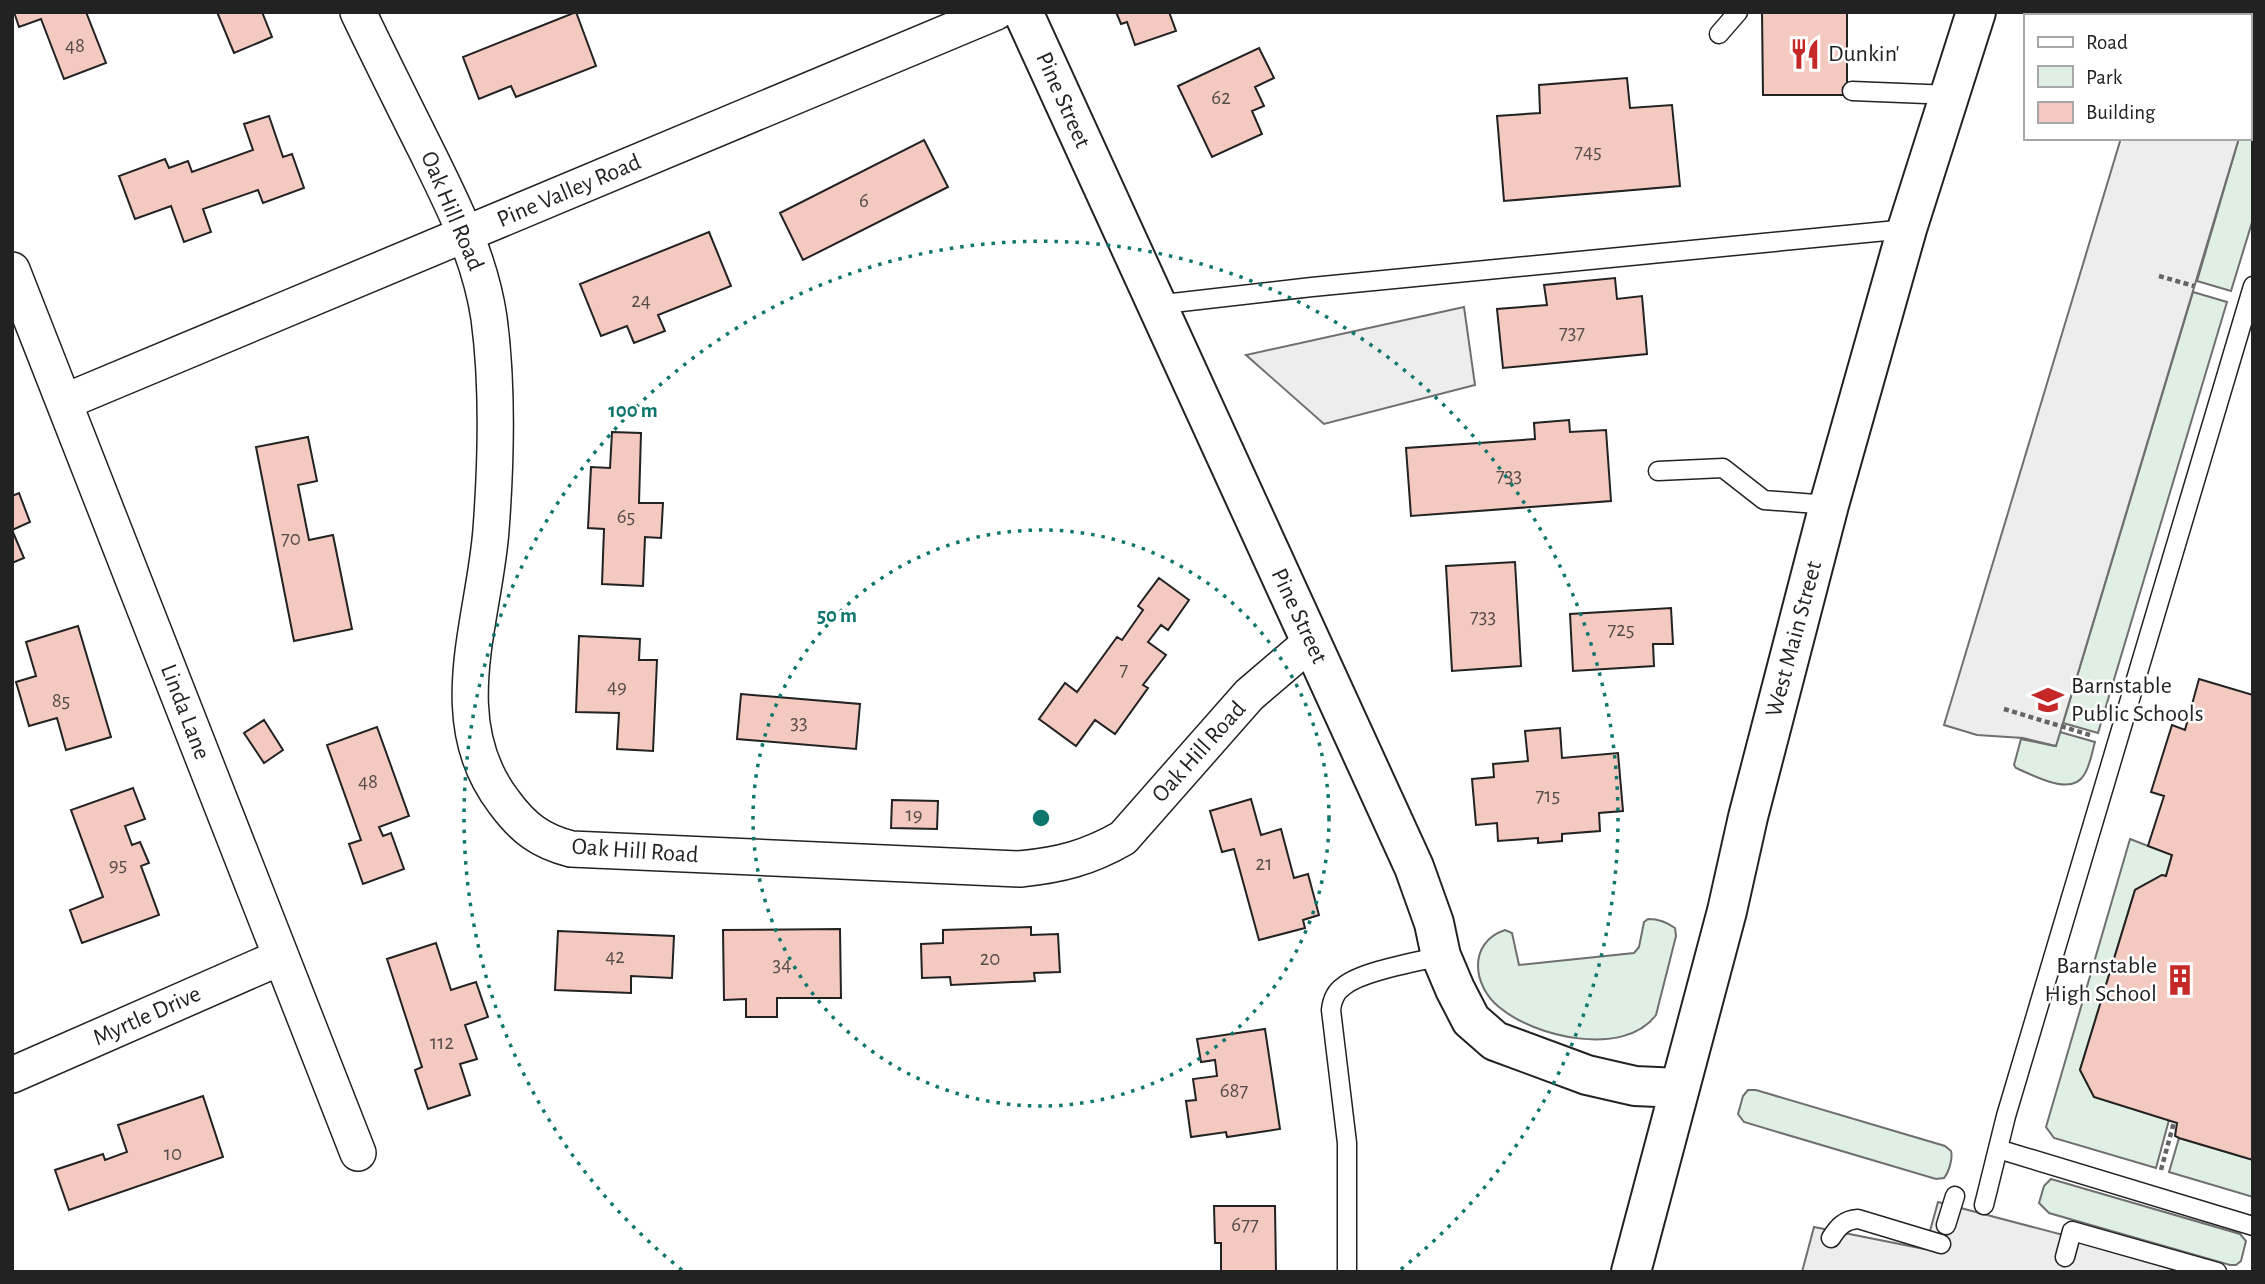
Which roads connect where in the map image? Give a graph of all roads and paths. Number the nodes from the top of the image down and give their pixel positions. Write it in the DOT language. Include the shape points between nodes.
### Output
graph roads {
  1 [pos="358,12"];
  2 [pos="996,12"];
  3 [pos="1023,12"];
  4 [pos="1738,12"];
  5 [pos="1976,12"];
  6 [pos="1719,34"];
  7 [pos="1852,91"];
  8 [pos="1951,94"];
  9 [pos="1907,229"];
  10 [pos="467,234"];
  11 [pos="12,270"];
  12 [pos="2159,276"];
  13 [pos="2194,286"];
  14 [pos="2253,286"];
  15 [pos="1156,305"];
  16 [pos="64,402"];
  17 [pos="1658,471"];
  18 [pos="1829,505"];
  19 [pos="1311,642"];
  20 [pos="2004,709"];
  21 [pos="2097,737"];
  22 [pos="1441,956"];
  23 [pos="281,957"];
  24 [pos="12,1075"];
  25 [pos="1679,1088"];
  26 [pos="2174,1122"];
  27 [pos="1998,1149"];
  28 [pos="358,1153"];
  29 [pos="2158,1181"];
  30 [pos="1955,1196"];
  31 [pos="1983,1205"];
  32 [pos="1947,1225"];
  33 [pos="2253,1226"];
  34 [pos="1831,1238"];
  35 [pos="1941,1244"];
  36 [pos="2065,1257"];
  37 [pos="2171,1266"];
  38 [pos="1346,1272"];
  39 [pos="1631,1272"];
  40 [pos="2217,1272"];
  1 -- 10 [label="street, Oak Hill Road"];
  2 -- 10 [label="street, Pine Valley Road"];
  3 -- 15 [label="main road, Pine Street"];
  4 -- 6 [label="lane"];
  5 -- 8 [label="main road, West Main Street"];
  7 -- 8 [label="lane"];
  8 -- 9 [label="main road, West Main Street"];
  9 -- 15 [label="lane"];
  9 -- 18 [label="main road, West Main Street"];
  10 -- 16 [label="street, Pine Valley Road"];
  10 -- 19 [label="street, Oak Hill Road" via="489,318 495,377 491,530 469,685 471,717 475,746 496,791 514,815 550,844 572,849 1020,869 1095,854 1123,838 1250,695"];
  11 -- 16 [label="street, Linda Lane"];
  12 -- 13 [label="path"];
  14 -- 27 [label="lane"];
  15 -- 19 [label="main road, Pine Street"];
  16 -- 23 [label="street, Linda Lane"];
  17 -- 18 [label="lane" via="1723,468 1764,500"];
  18 -- 25 [label="main road, West Main Street"];
  19 -- 22 [label="main road, Pine Street" via="1414,867"];
  20 -- 21 [label="path"];
  22 -- 25 [label="main road, Pine Street" via="1471,1020 1495,1041 1587,1076 1635,1086"];
  22 -- 38 [label="lane" via="1361,977 1333,997 1347,1143"];
  23 -- 24 [label="street, Myrtle Drive"];
  23 -- 28 [label="street, Linda Lane"];
  25 -- 39 [label="main road, West Main Street"];
  26 -- 29 [label="path"];
  27 -- 31 [label="lane"];
  27 -- 33 [label="lane"];
  30 -- 32 [label="lane"];
  34 -- 35 [label="lane" via="1841,1224 1858,1219"];
  36 -- 37 [label="lane" via="2072,1231"];
  37 -- 40 [label="lane"];
}
